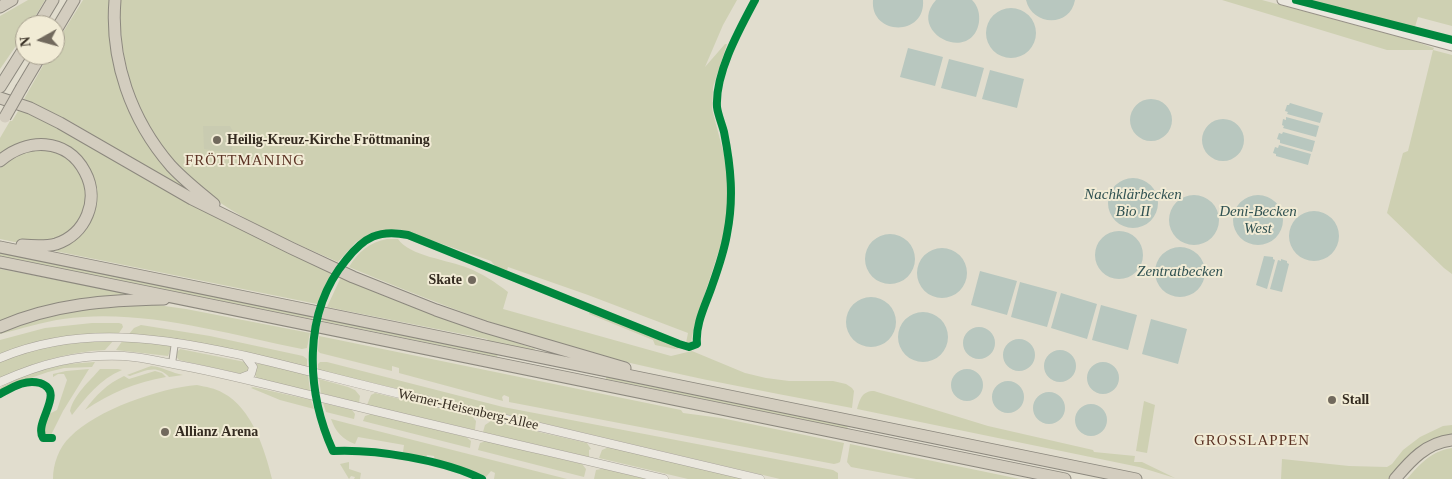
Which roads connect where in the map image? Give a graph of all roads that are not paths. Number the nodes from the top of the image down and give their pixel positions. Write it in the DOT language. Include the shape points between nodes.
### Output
graph roads {
  1 [pos="12,0"];
  2 [pos="54,0"];
  3 [pos="74,0"];
  4 [pos="115,0"];
  5 [pos="1282,0"];
  6 [pos="0,7"];
  7 [pos="44,15"];
  8 [pos="65,15"];
  9 [pos="1452,46"];
  10 [pos="15,63"];
  11 [pos="35,65"];
  12 [pos="2,84"];
  13 [pos="0,98"];
  14 [pos="2,121"];
  15 [pos="0,161"];
  16 [pos="229,216"];
  17 [pos="0,246"];
  18 [pos="0,262"];
  19 [pos="186,299"];
  20 [pos="0,328"];
  21 [pos="175,342"];
  22 [pos="245,356"];
  23 [pos="0,358"];
  24 [pos="172,364"];
  25 [pos="241,377"];
  26 [pos="0,382"];
  27 [pos="692,389"];
  28 [pos="1452,440"];
  29 [pos="1452,445"];
  30 [pos="664,479"];
  31 [pos="760,479"];
  32 [pos="1065,479"];
  33 [pos="1136,479"];
  34 [pos="1395,479"];
  35 [pos="1403,479"];
  1 -- 6 [label="highway"];
  2 -- 7 [label="highway"];
  3 -- 8 [label="highway"];
  4 -- 16 [label="highway" via="119,60 126,90 139,119 171,166"];
  5 -- 9 [label="main road"];
  10 -- 12 [label="highway"];
  11 -- 14 [label="highway, bridge"];
  13 -- 16 [label="highway" via="60,123 160,181"];
  15 -- 17 [label="highway" via="26,146 41,144 60,148 85,171 91,201 79,230 56,244"];
  16 -- 27 [label="highway" via="353,277 436,310 591,359 680,380"];
  17 -- 27 [label="highway"];
  18 -- 19 [label="highway"];
  19 -- 20 [label="highway" via="84,303 51,310"];
  19 -- 32 [label="highway"];
  21 -- 22 [label="street, Werner-Heisenberg-Allee"];
  21 -- 23 [label="street, Werner-Heisenberg-Allee" via="138,337 68,339 19,350"];
  21 -- 24 [label="street"];
  22 -- 25 [label="street" via="252,363 253,371"];
  22 -- 31 [label="street, Werner-Heisenberg-Allee"];
  24 -- 25 [label="street, Werner-Heisenberg-Allee"];
  24 -- 26 [label="street, Werner-Heisenberg-Allee" via="125,356 67,359 40,365"];
  25 -- 30 [label="street, Werner-Heisenberg-Allee"];
  27 -- 33 [label="highway"];
  28 -- 34 [label="highway" via="1428,447"];
  29 -- 35 [label="highway" via="1432,450"];
}
